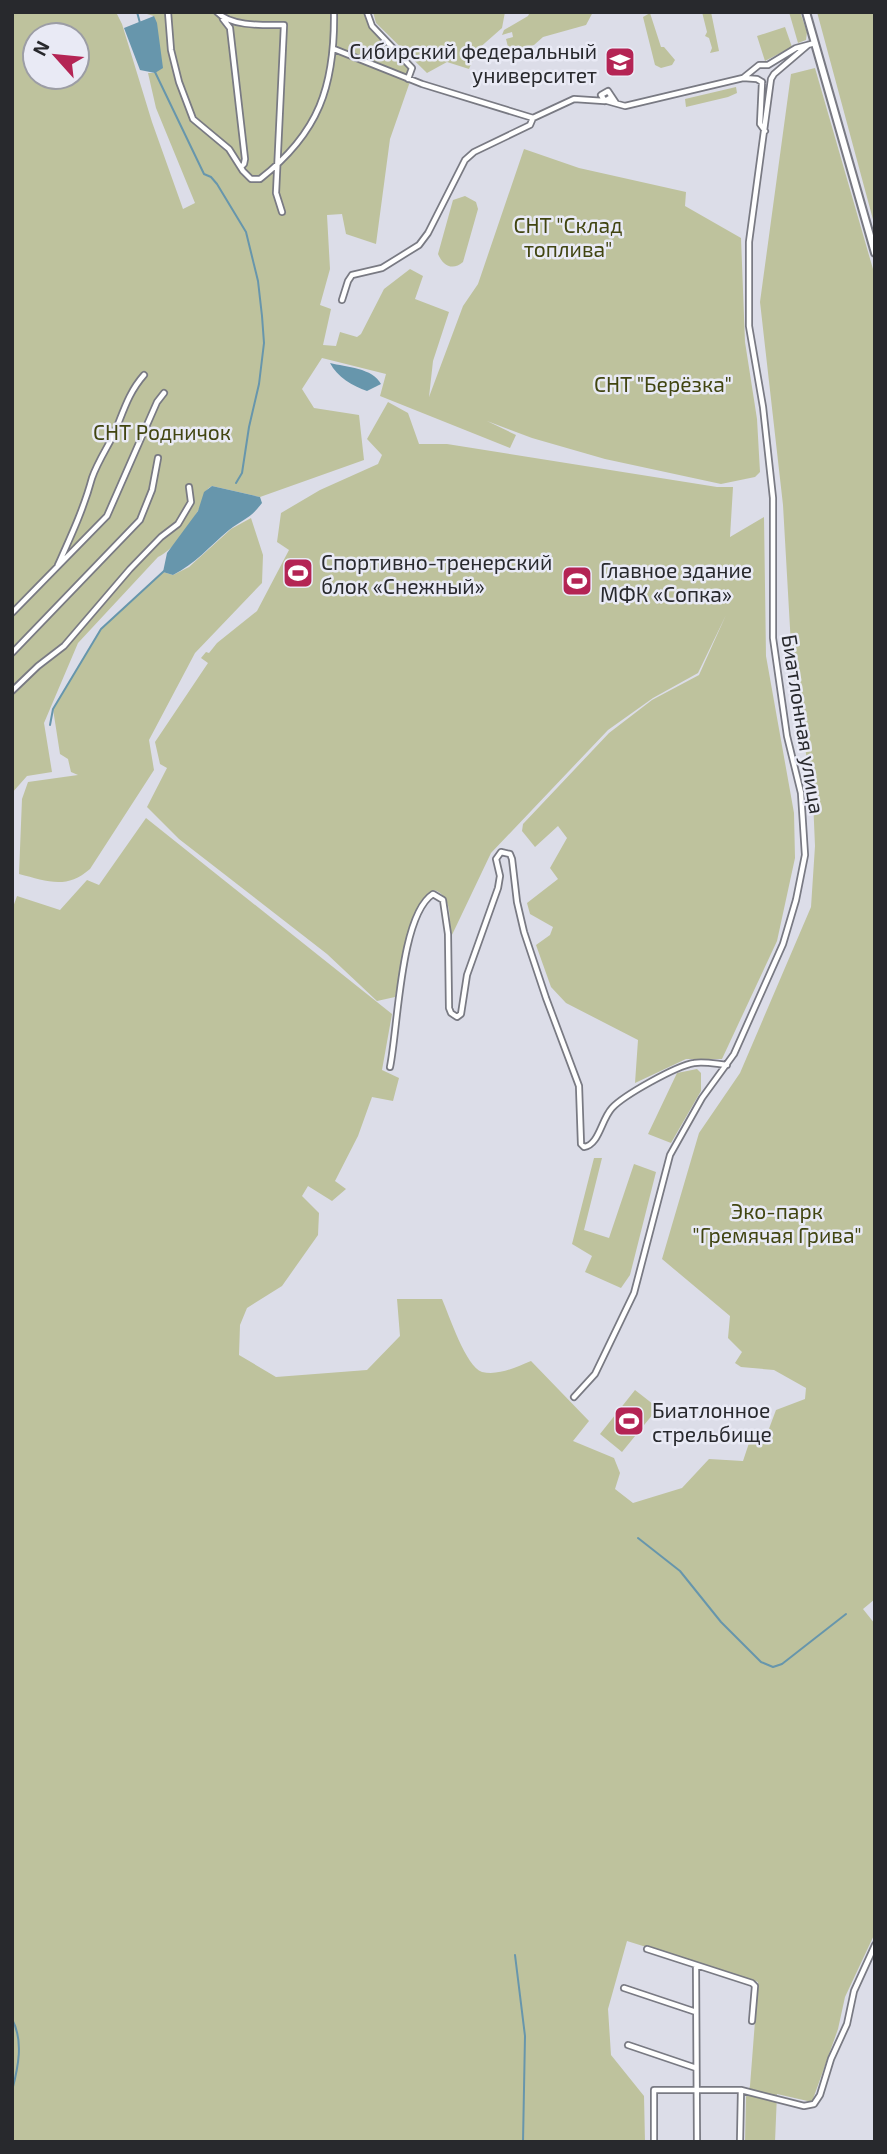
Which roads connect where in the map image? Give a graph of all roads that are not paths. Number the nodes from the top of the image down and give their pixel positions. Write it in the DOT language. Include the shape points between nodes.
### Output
graph roads {
  1 [pos="168,12"];
  2 [pos="217,12"];
  3 [pos="334,12"];
  4 [pos="367,12"];
  5 [pos="806,12"];
  6 [pos="223,19"];
  7 [pos="811,44"];
  8 [pos="334,49"];
  9 [pos="768,65"];
  10 [pos="756,70"];
  11 [pos="773,76"];
  12 [pos="743,78"];
  13 [pos="408,79"];
  14 [pos="760,80"];
  15 [pos="533,118"];
  16 [pos="765,131"];
  17 [pos="278,165"];
  18 [pos="241,167"];
  19 [pos="282,212"];
  20 [pos="875,253"];
  21 [pos="342,300"];
  22 [pos="144,375"];
  23 [pos="164,393"];
  24 [pos="158,458"];
  25 [pos="189,487"];
  26 [pos="56,569"];
  27 [pos="12,613"];
  28 [pos="12,653"];
  29 [pos="12,691"];
  30 [pos="727,1065"];
  31 [pos="390,1067"];
  32 [pos="574,1397"];
  33 [pos="875,1945"];
  34 [pos="647,1949"];
  35 [pos="696,1965"];
  36 [pos="624,1988"];
  37 [pos="696,2012"];
  38 [pos="752,2021"];
  39 [pos="628,2045"];
  40 [pos="697,2068"];
  41 [pos="697,2090"];
  42 [pos="741,2090"];
  43 [pos="654,2142"];
  44 [pos="697,2142"];
  45 [pos="740,2142"];
  1 -- 18 [label="street" via="171,50 193,119 229,149"];
  2 -- 6 [label="street"];
  3 -- 8 [label="street"];
  4 -- 13 [label="street" via="372,26 412,68"];
  5 -- 7 [label="main road"];
  6 -- 17 [label="street" via="284,25"];
  6 -- 18 [label="street" via="230,28 245,159"];
  7 -- 9 [label="street"];
  7 -- 11 [label="street"];
  7 -- 20 [label="main road"];
  8 -- 13 [label="street"];
  8 -- 17 [label="street" via="310,128"];
  9 -- 10 [label="street"];
  9 -- 11 [label="street"];
  10 -- 12 [label="street"];
  10 -- 14 [label="street"];
  11 -- 14 [label="street"];
  11 -- 16 [label="street, Биатлонная улица"];
  12 -- 14 [label="street"];
  12 -- 15 [label="street" via="625,106 606,98 574,99"];
  13 -- 15 [label="street"];
  14 -- 16 [label="street, Биатлонная улица" via="760,124"];
  15 -- 21 [label="street" via="530,125 465,159 419,245 382,268 352,275"];
  16 -- 30 [label="street, Биатлонная улица" via="748,242 749,326 773,498 773,638 787,736 802,793 804,855 783,944"];
  17 -- 18 [label="street" via="260,179 251,178"];
  17 -- 19 [label="street" via="276,193"];
  22 -- 26 [label="street" via="126,401"];
  23 -- 26 [label="street" via="107,516"];
  24 -- 28 [label="street" via="140,520"];
  25 -- 29 [label="street" via="191,502 178,524 130,569 64,646"];
  26 -- 27 [label="street"];
  30 -- 31 [label="street" via="696,1062 682,1066 627,1095 606,1116 595,1142 584,1147 579,1086 524,932 512,859 501,852 496,859 498,888 457,1017 449,1008 443,900 433,894 423,905 400,981"];
  30 -- 32 [label="street, Биатлонная улица" via="670,1155 634,1293 595,1374"];
  33 -- 42 [label="street" via="814,2105"];
  34 -- 35 [label="street"];
  35 -- 37 [label="street"];
  35 -- 38 [label="street" via="752,1983"];
  36 -- 37 [label="street"];
  37 -- 40 [label="street"];
  39 -- 40 [label="street"];
  40 -- 41 [label="street"];
  41 -- 42 [label="street"];
  41 -- 43 [label="street" via="654,2090"];
  41 -- 44 [label="street"];
  42 -- 45 [label="street"];
}
